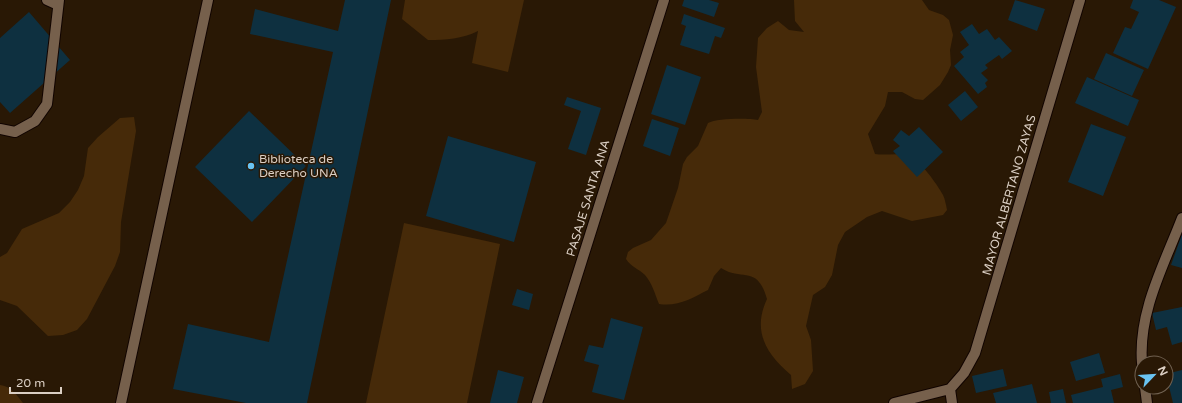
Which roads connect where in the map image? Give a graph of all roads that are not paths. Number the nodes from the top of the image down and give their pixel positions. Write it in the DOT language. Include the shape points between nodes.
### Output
graph roads {
  1 [pos="47,0"];
  2 [pos="208,0"];
  3 [pos="664,0"];
  4 [pos="1080,0"];
  5 [pos="58,2"];
  6 [pos="0,129"];
  7 [pos="1182,218"];
  8 [pos="1141,355"];
  9 [pos="950,389"];
  10 [pos="122,403"];
  11 [pos="537,403"];
  12 [pos="894,403"];
  13 [pos="952,403"];
  1 -- 5 [label="street"];
  2 -- 10 [label="street"];
  3 -- 11 [label="street, PASAJE SANTA ANA"];
  4 -- 9 [label="street, MAYOR ALBERTANO ZAYAS" via="976,353"];
  5 -- 6 [label="street" via="47,104 35,121 15,132"];
  7 -- 8 [label="street" via="1145,315 1140,343"];
  9 -- 12 [label="street"];
  9 -- 13 [label="street"];
}
